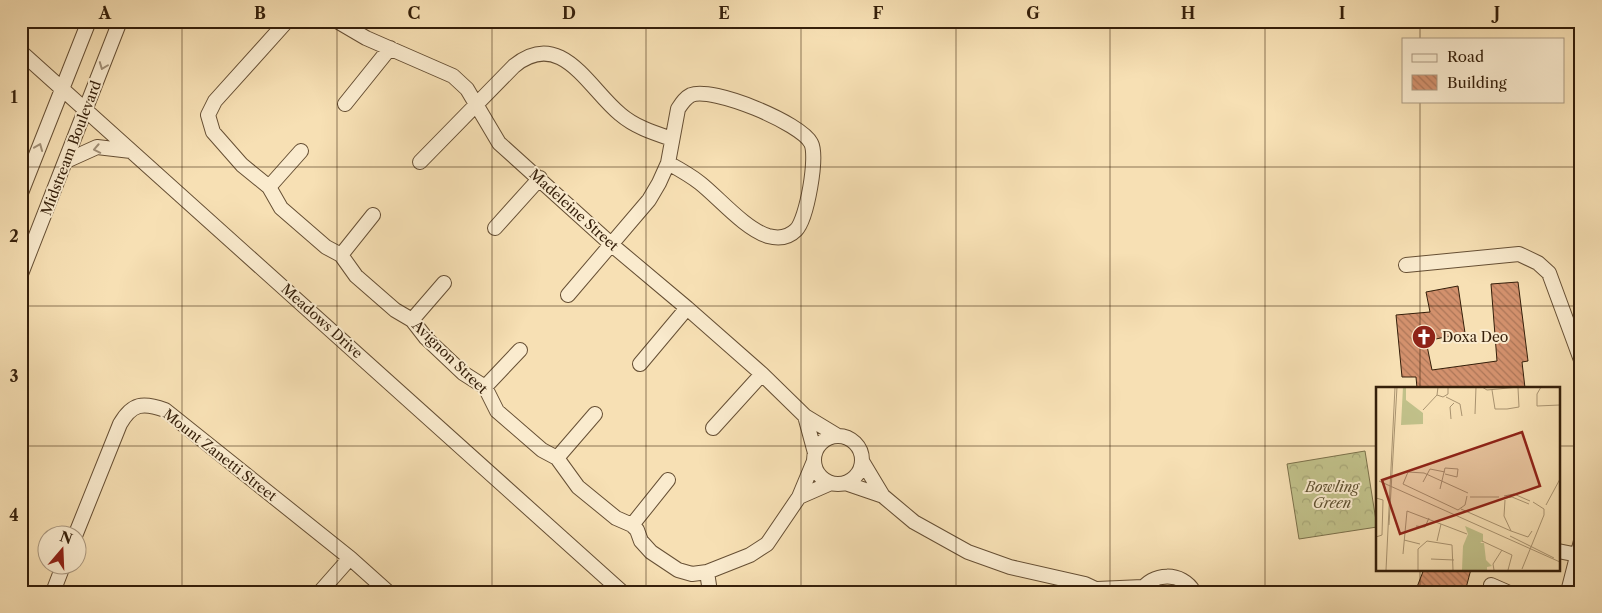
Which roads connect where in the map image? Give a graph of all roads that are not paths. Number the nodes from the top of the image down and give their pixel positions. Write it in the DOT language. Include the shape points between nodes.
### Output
graph roads {
  1 [pos="89,21"];
  2 [pos="120,21"];
  3 [pos="287,21"];
  4 [pos="337,21"];
  5 [pos="390,48"];
  6 [pos="21,52"];
  7 [pos="62,90"];
  8 [pos="345,104"];
  9 [pos="478,104"];
  10 [pos="86,110"];
  11 [pos="672,138"];
  12 [pos="132,151"];
  13 [pos="301,151"];
  14 [pos="66,161"];
  15 [pos="420,162"];
  16 [pos="668,163"];
  17 [pos="540,178"];
  18 [pos="269,187"];
  19 [pos="21,193"];
  20 [pos="373,215"];
  21 [pos="495,228"];
  22 [pos="612,245"];
  23 [pos="341,255"];
  24 [pos="1406,265"];
  25 [pos="21,274"];
  26 [pos="444,283"];
  27 [pos="568,295"];
  28 [pos="687,308"];
  29 [pos="412,320"];
  30 [pos="520,350"];
  31 [pos="1581,360"];
  32 [pos="640,364"];
  33 [pos="762,374"];
  34 [pos="485,387"];
  35 [pos="595,414"];
  36 [pos="805,416"];
  37 [pos="713,428"];
  38 [pos="838,436"];
  39 [pos="814,457"];
  40 [pos="557,458"];
  41 [pos="862,461"];
  42 [pos="668,480"];
  43 [pos="838,483"];
  44 [pos="882,496"];
  45 [pos="799,497"];
  46 [pos="632,525"];
  47 [pos="79,526"];
  48 [pos="1581,541"];
  49 [pos="1560,551"];
  50 [pos="1578,556"];
  51 [pos="350,558"];
  52 [pos="707,572"];
  53 [pos="59,576"];
  54 [pos="1491,585"];
  55 [pos="1141,589"];
  56 [pos="1099,590"];
  57 [pos="53,592"];
  58 [pos="320,592"];
  59 [pos="388,592"];
  60 [pos="622,592"];
  61 [pos="710,592"];
  62 [pos="1194,592"];
  63 [pos="1507,592"];
  64 [pos="1568,592"];
  1 -- 7 [label="street, Midstream Boulevard"];
  2 -- 10 [label="street, Midstream Boulevard, one-way"];
  3 -- 18 [label="street, Avignon Street" via="230,83 208,115 213,132 242,165"];
  4 -- 5 [label="street, Madeleine Street"];
  5 -- 8 [label="street"];
  5 -- 9 [label="street, Madeleine Street" via="453,76 468,89"];
  6 -- 7 [label="street, Meadows Drive"];
  7 -- 10 [label="street, Meadows Drive"];
  19 -- 7 [label="street, Midstream Boulevard, one-way"];
  9 -- 11 [label="street" via="526,57 536,53 549,54 577,69 622,116"];
  9 -- 15 [label="street"];
  9 -- 17 [label="street, Madeleine Street" via="499,143"];
  10 -- 12 [label="street, Meadows Drive"];
  10 -- 14 [label="street, Midstream Boulevard"];
  11 -- 16 [label="street"];
  11 -- 16 [label="street" via="678,109 683,101 697,94 713,94 793,127 810,142 814,152 803,219 789,236 781,238 758,233 699,182"];
  12 -- 14 [label="street, one-way" via="97,147"];
  12 -- 60 [label="street, Meadows Drive"];
  13 -- 18 [label="street"];
  14 -- 25 [label="street, Midstream Boulevard"];
  16 -- 22 [label="street" via="649,200"];
  17 -- 21 [label="street"];
  17 -- 22 [label="street, Madeleine Street"];
  18 -- 23 [label="street, Avignon Street" via="281,208"];
  20 -- 23 [label="street"];
  22 -- 27 [label="street"];
  22 -- 28 [label="street, Madeleine Street"];
  23 -- 29 [label="street, Avignon Street" via="356,276 395,310"];
  24 -- 31 [label="street" via="1519,254 1529,258 1549,273"];
  26 -- 29 [label="street"];
  28 -- 32 [label="street"];
  28 -- 33 [label="street, Madeleine Street"];
  29 -- 34 [label="street, Avignon Street" via="463,373"];
  30 -- 34 [label="street"];
  33 -- 36 [label="street, Madeleine Street"];
  33 -- 37 [label="street"];
  34 -- 40 [label="street, Avignon Street" via="497,410 542,450"];
  35 -- 40 [label="street"];
  36 -- 38 [label="street, Madeleine Street"];
  36 -- 39 [label="street"];
  38 -- 39 [label="street" via="824,440"];
  38 -- 41 [label="street, Madeleine Street" via="858,446"];
  39 -- 43 [label="street" via="820,475"];
  39 -- 45 [label="street, Avignon Street"];
  40 -- 46 [label="street, Avignon Street" via="578,487 616,518"];
  41 -- 43 [label="street" via="857,475"];
  41 -- 44 [label="street, Madeleine Street"];
  42 -- 46 [label="street"];
  43 -- 44 [label="street, Madeleine Street"];
  43 -- 45 [label="street"];
  44 -- 56 [label="street, Madeleine Street" via="914,522 968,552 1010,567"];
  45 -- 52 [label="street, Avignon Street" via="767,544 750,555"];
  46 -- 52 [label="street, Avignon Street" via="640,541 665,562 692,574"];
  47 -- 51 [label="street, Mount Zanetti Street" via="120,424 131,410 148,404 166,410"];
  48 -- 50 [label="street"];
  49 -- 50 [label="street"];
  50 -- 64 [label="street"];
  51 -- 58 [label="street"];
  51 -- 59 [label="street, Mount Zanetti Street"];
  52 -- 61 [label="street"];
  53 -- 57 [label="street"];
  54 -- 63 [label="street"];
  55 -- 56 [label="street, Madeleine Street"];
  55 -- 62 [label="street, Madeleine Street" via="1158,577 1167,576 1185,581"];
}
